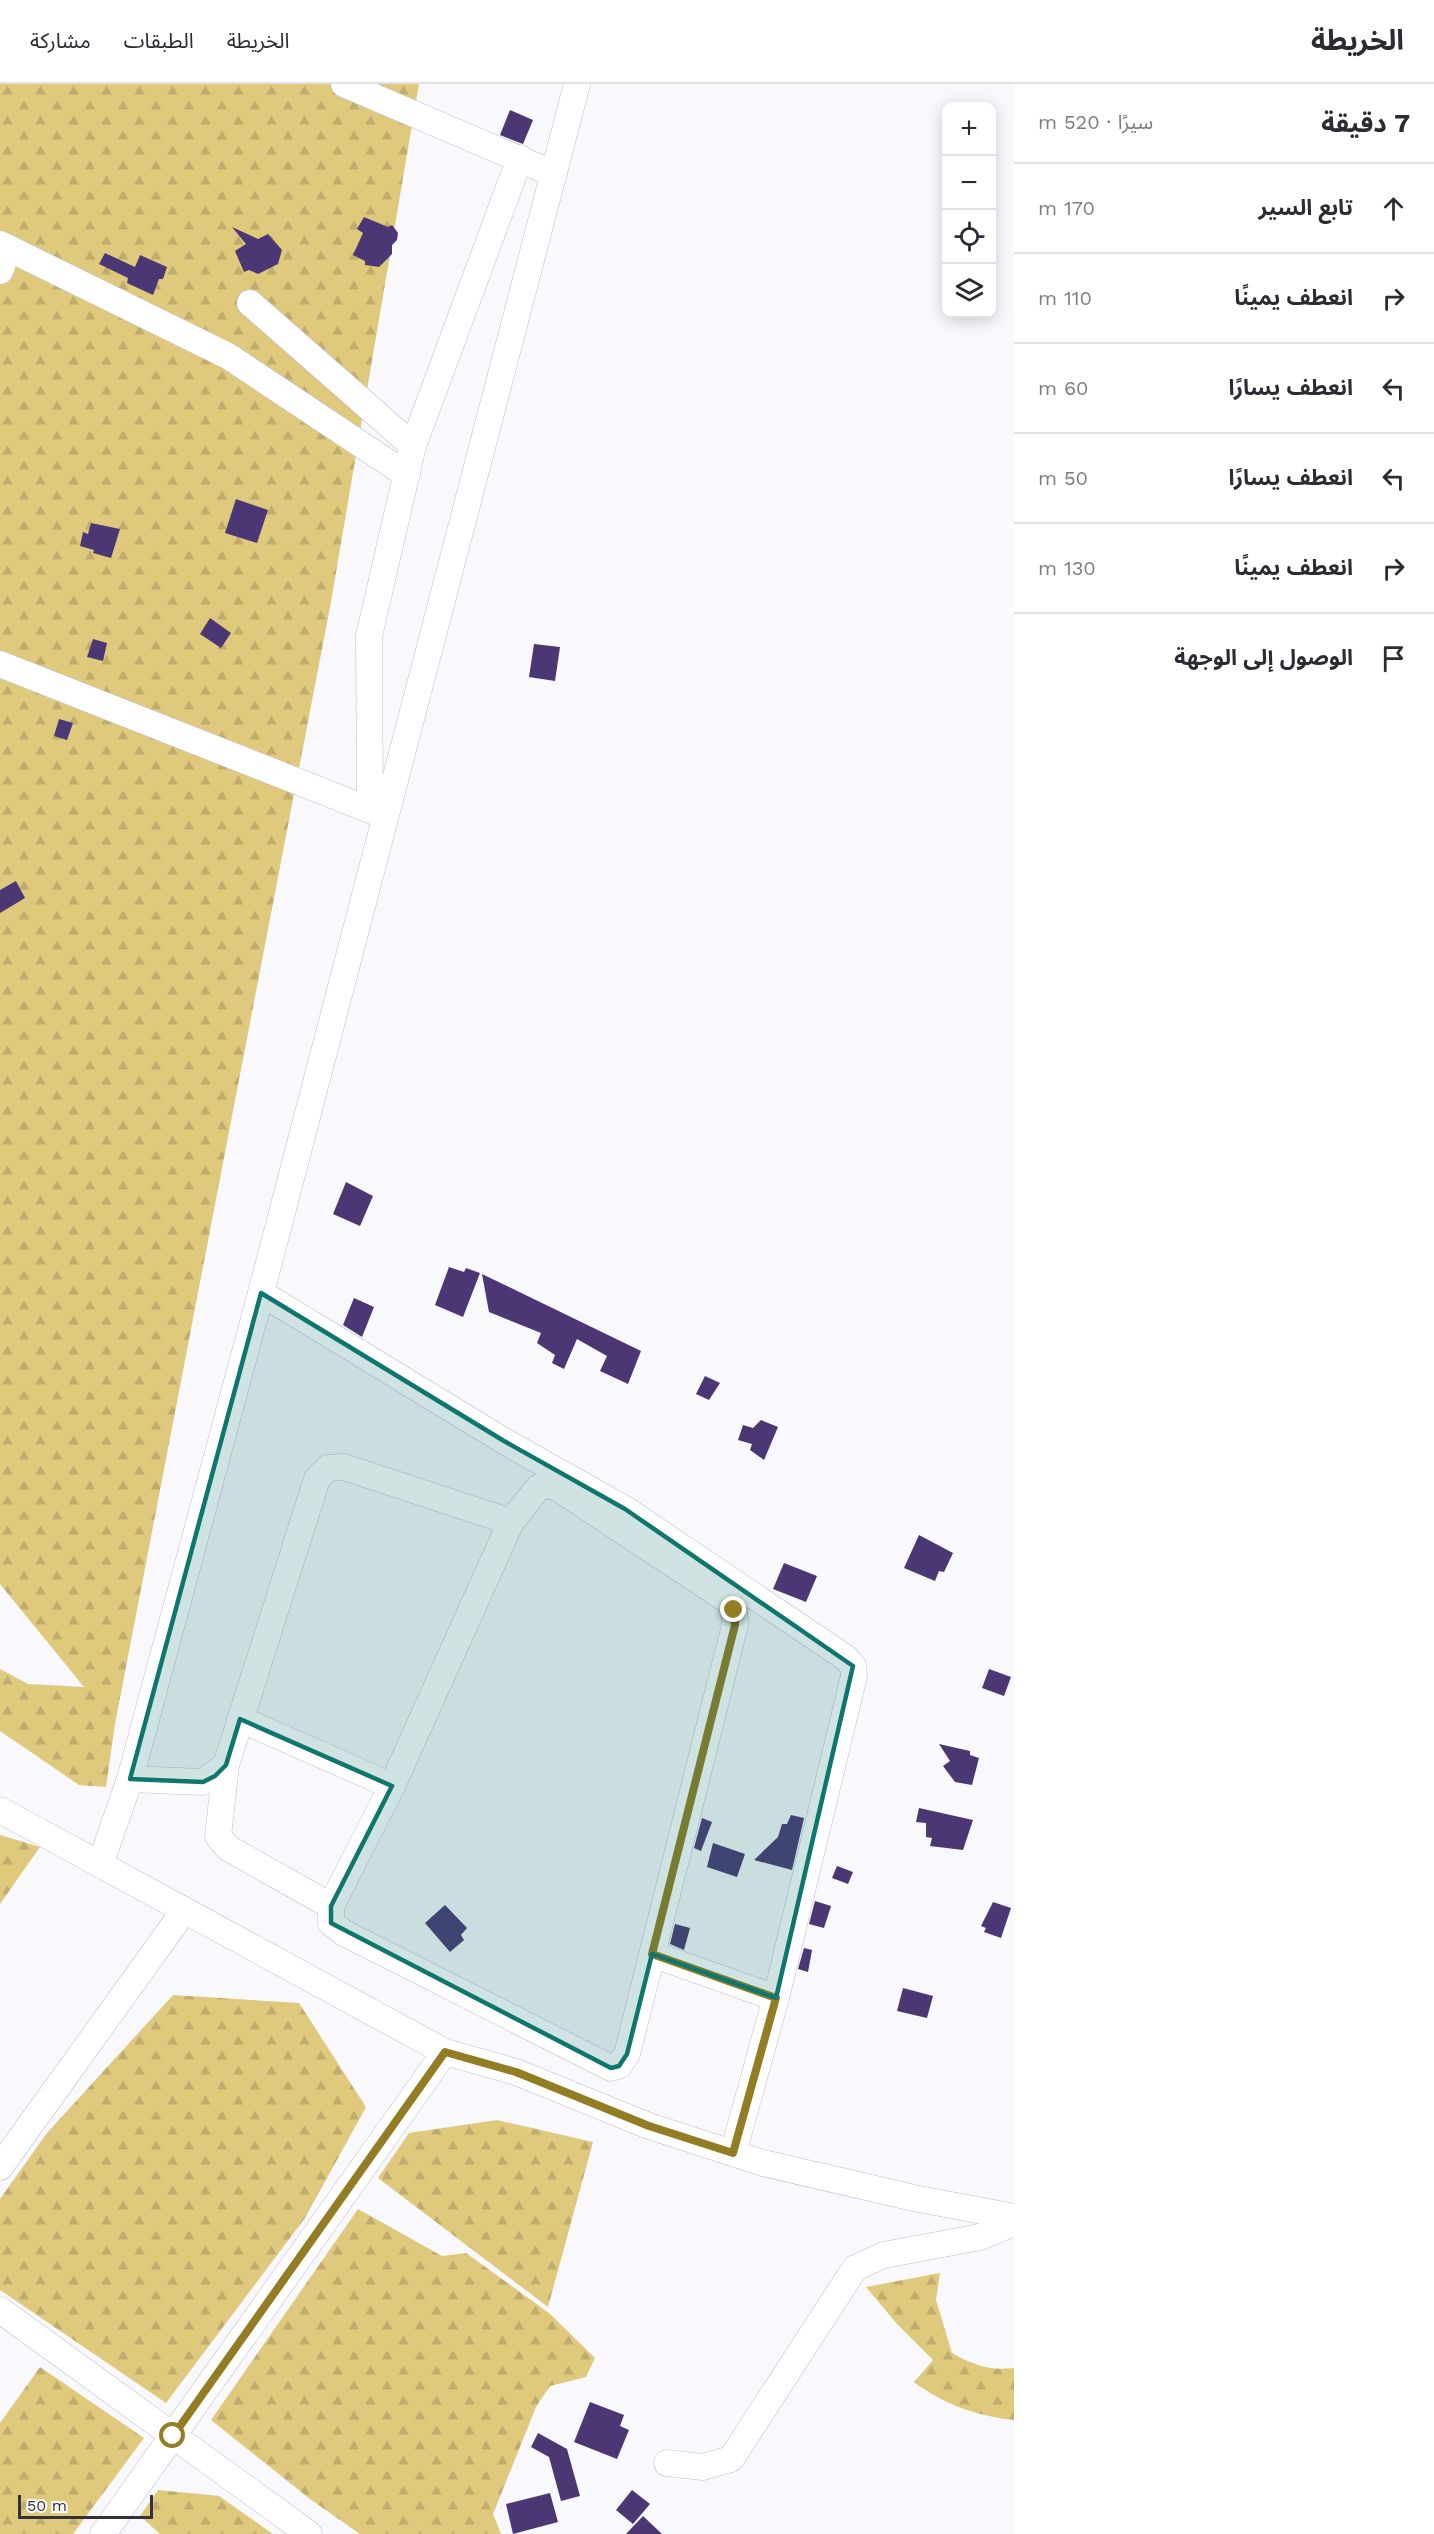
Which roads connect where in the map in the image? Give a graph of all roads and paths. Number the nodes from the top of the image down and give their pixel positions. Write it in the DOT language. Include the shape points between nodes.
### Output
graph roads {
  1 [pos="344,84"];
  2 [pos="577,84"];
  3 [pos="520,158"];
  4 [pos="554,174"];
  5 [pos="3,254"];
  6 [pos="249,303"];
  7 [pos="413,446"];
  8 [pos="407,476"];
  9 [pos="0,664"];
  10 [pos="378,813"];
  11 [pos="261,1293"];
  12 [pos="511,1522"];
  13 [pos="240,1719"];
  14 [pos="226,1765"];
  15 [pos="130,1779"];
  16 [pos="392,1786"];
  17 [pos="0,1809"];
  18 [pos="100,1865"];
  19 [pos="331,1906"];
  20 [pos="184,1911"];
  21 [pos="652,1954"];
  22 [pos="776,1998"];
  23 [pos="445,2052"];
  24 [pos="733,2153"];
  25 [pos="0,2168"];
  26 [pos="1014,2217"];
  27 [pos="1014,2223"];
  28 [pos="0,2310"];
  29 [pos="173,2436"];
  30 [pos="667,2463"];
  31 [pos="104,2534"];
  32 [pos="309,2534"];
  1 -- 3 [label="street"];
  2 -- 4 [label="street"];
  3 -- 4 [label="street"];
  3 -- 7 [label="street"];
  4 -- 10 [label="street"];
  5 -- 8 [label="street" via="228,356"];
  6 -- 7 [label="street"];
  7 -- 8 [label="street"];
  8 -- 10 [label="street" via="369,636"];
  9 -- 10 [label="street"];
  10 -- 11 [label="street"];
  11 -- 15 [label="street"];
  11 -- 22 [label="street" via="504,1442 625,1509 853,1666 854,1676"];
  12 -- 13 [label="street" via="344,1467 328,1468 317,1479"];
  12 -- 16 [label="street"];
  12 -- 21 [label="street" via="538,1488 556,1486 729,1601 734,1610 735,1625"];
  13 -- 14 [label="street"];
  13 -- 16 [label="street"];
  14 -- 15 [label="street" via="203,1782"];
  14 -- 19 [label="street" via="218,1836 228,1848"];
  15 -- 18 [label="street"];
  16 -- 19 [label="street"];
  17 -- 18 [label="street"];
  18 -- 20 [label="street"];
  19 -- 21 [label="street" via="331,1923 344,1933 611,2068 619,2066 627,2054"];
  20 -- 23 [label="street"];
  20 -- 25 [label="street"];
  21 -- 22 [label="street"];
  22 -- 24 [label="street"];
  23 -- 24 [label="street" via="516,2072 649,2126"];
  23 -- 29 [label="street"];
  24 -- 26 [label="street" via="914,2198"];
  27 -- 30 [label="street" via="980,2237 884,2255 855,2268 731,2458 703,2468"];
  28 -- 29 [label="street"];
  29 -- 31 [label="street"];
  29 -- 32 [label="street"];
}
